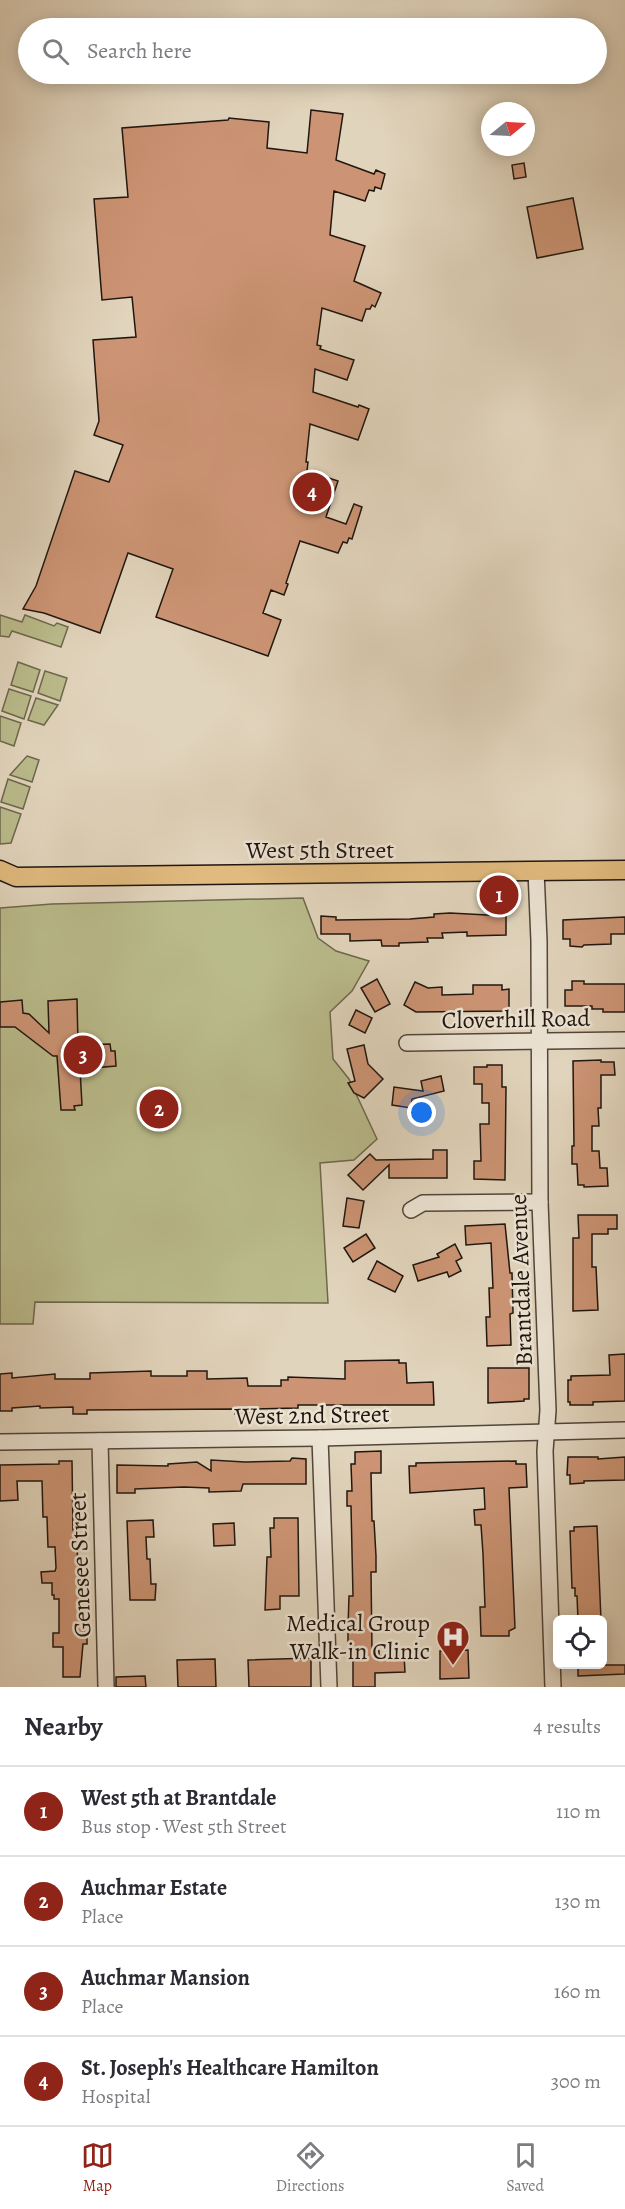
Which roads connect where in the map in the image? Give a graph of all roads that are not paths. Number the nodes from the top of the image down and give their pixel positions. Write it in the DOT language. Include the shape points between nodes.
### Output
graph roads {
  1 [pos="625,870"];
  2 [pos="536,872"];
  3 [pos="8,874"];
  4 [pos="0,887"];
  5 [pos="625,1040"];
  6 [pos="539,1042"];
  7 [pos="407,1043"];
  8 [pos="540,1202"];
  9 [pos="411,1210"];
  10 [pos="625,1430"];
  11 [pos="546,1431"];
  12 [pos="320,1438"];
  13 [pos="100,1441"];
  14 [pos="0,1442"];
  15 [pos="106,1687"];
  16 [pos="329,1687"];
  17 [pos="553,1687"];
  1 -- 2 [label="main road, West 5th Street"];
  2 -- 3 [label="main road, West 5th Street"];
  2 -- 6 [label="street, Brantdale Avenue"];
  3 -- 4 [label="main road, West 5th Street"];
  5 -- 6 [label="street, Cloverhill Road"];
  6 -- 7 [label="street, Cloverhill Road"];
  6 -- 8 [label="street, Brantdale Avenue"];
  8 -- 9 [label="street" via="423,1203"];
  8 -- 11 [label="street, Brantdale Avenue"];
  10 -- 11 [label="street, West 2nd Street"];
  11 -- 12 [label="street, West 2nd Street"];
  11 -- 17 [label="street, Brantdale Avenue"];
  12 -- 13 [label="street, West 2nd Street"];
  12 -- 16 [label="street"];
  13 -- 14 [label="street, West 2nd Street"];
  13 -- 15 [label="street, Genesee Street"];
}
